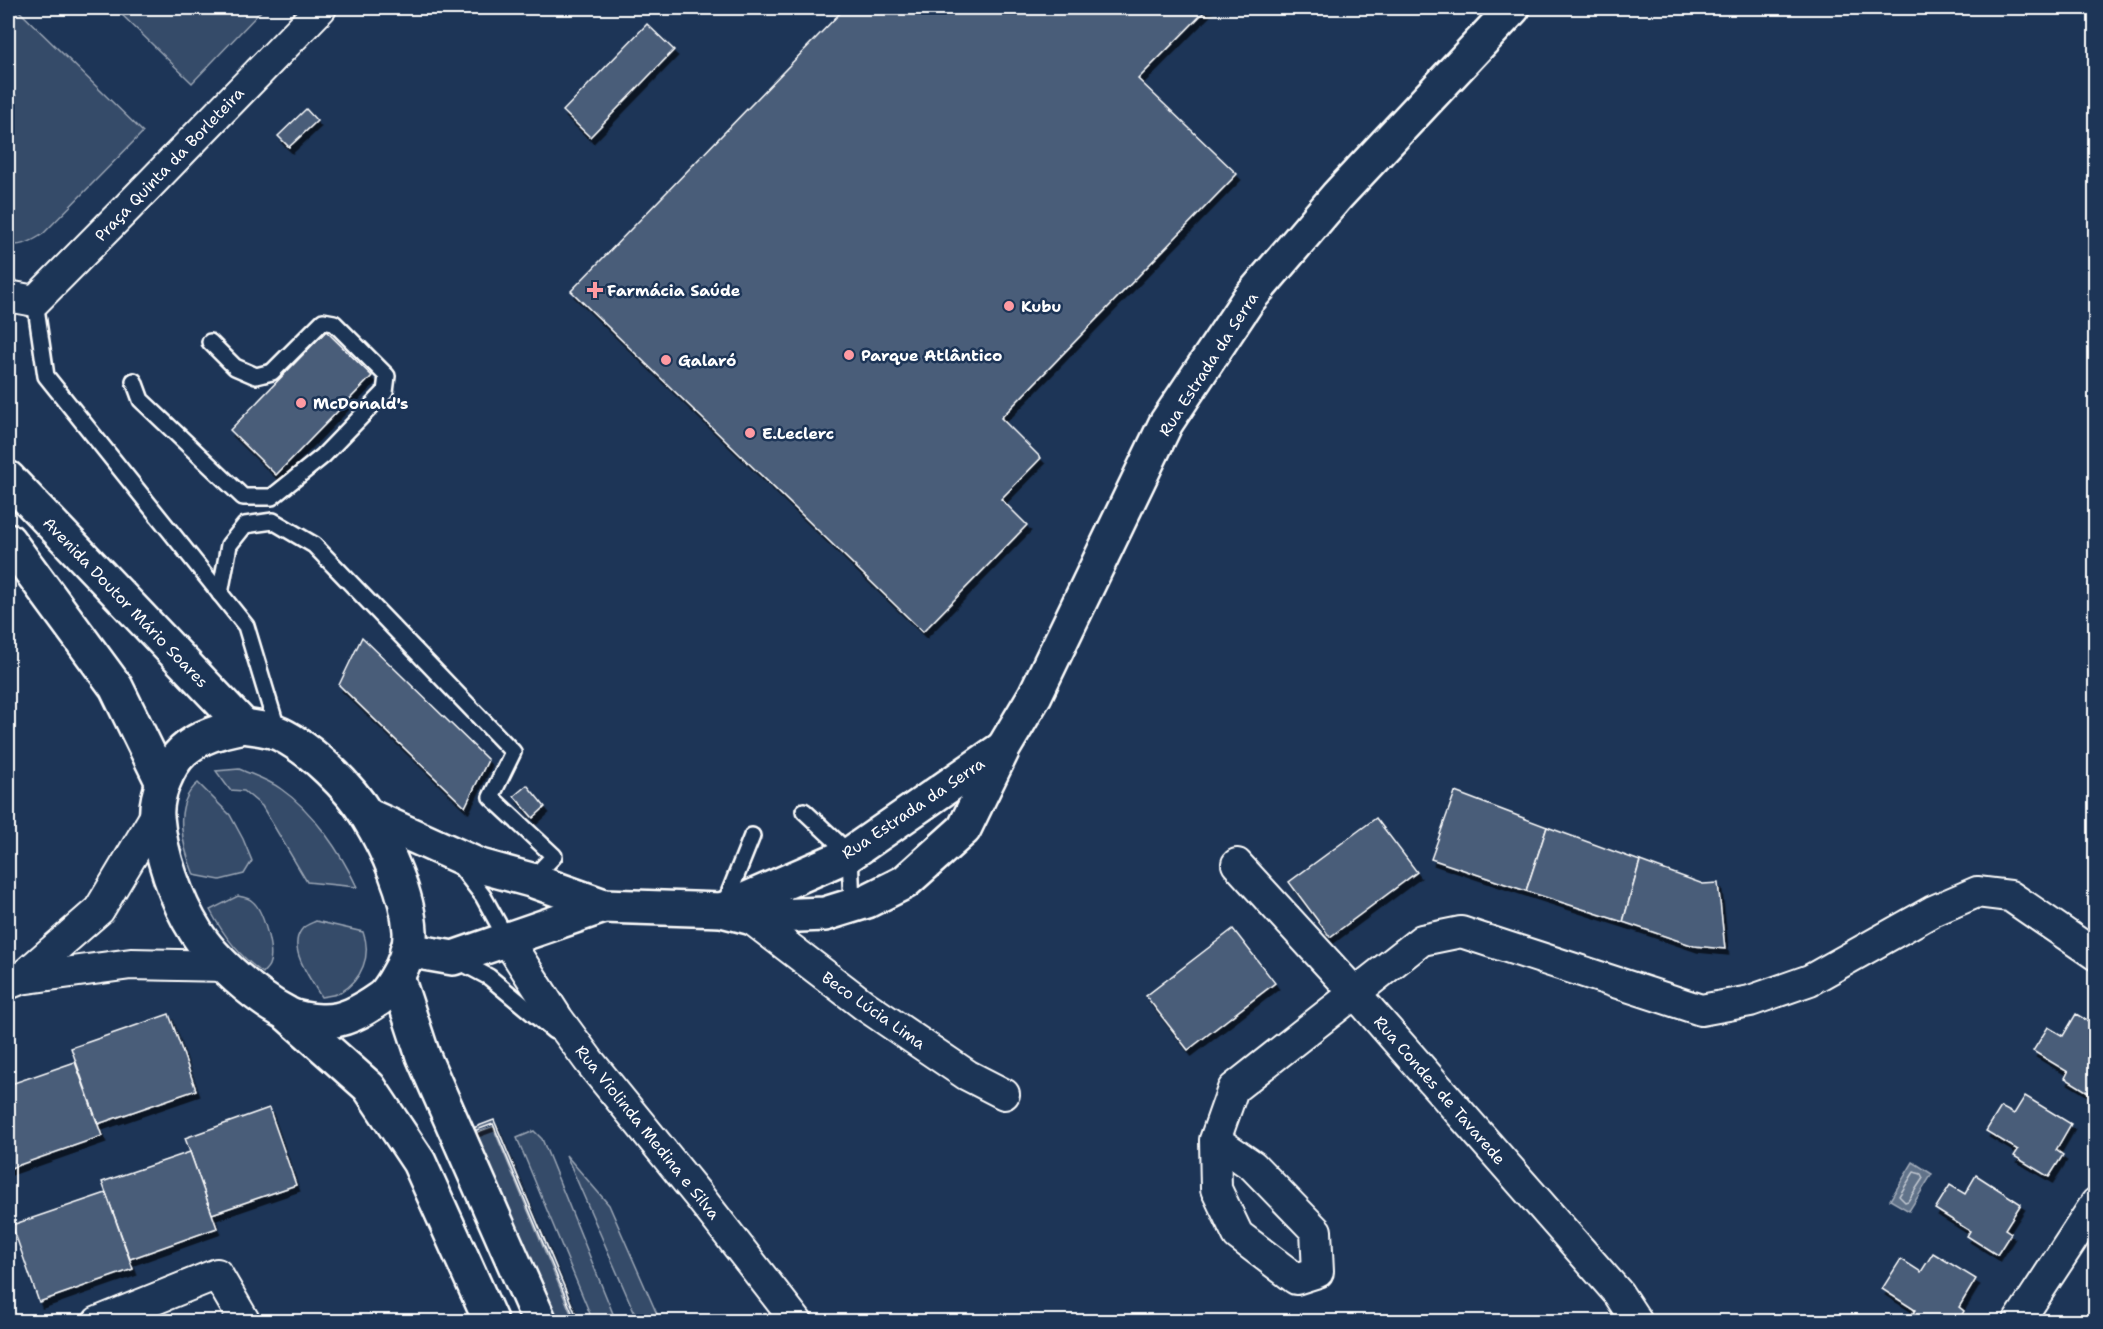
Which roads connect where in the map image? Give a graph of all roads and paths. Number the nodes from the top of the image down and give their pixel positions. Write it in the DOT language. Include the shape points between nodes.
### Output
graph roads {
  1 [pos="321,8"];
  2 [pos="1513,8"];
  3 [pos="21,298"];
  4 [pos="210,342"];
  5 [pos="134,381"];
  6 [pos="8,478"];
  7 [pos="8,540"];
  8 [pos="220,594"];
  9 [pos="244,726"];
  10 [pos="278,732"];
  11 [pos="1004,747"];
  12 [pos="162,781"];
  13 [pos="804,811"];
  14 [pos="156,815"];
  15 [pos="367,816"];
  16 [pos="752,836"];
  17 [pos="446,849"];
  18 [pos="850,854"];
  19 [pos="1237,864"];
  20 [pos="531,880"];
  21 [pos="604,906"];
  22 [pos="852,906"];
  23 [pos="736,913"];
  24 [pos="506,938"];
  25 [pos="2096,954"];
  26 [pos="453,957"];
  27 [pos="402,964"];
  28 [pos="225,966"];
  29 [pos="14,982"];
  30 [pos="1354,992"];
  31 [pos="288,1015"];
  32 [pos="589,1061"];
  33 [pos="1004,1094"];
  34 [pos="1215,1140"];
  35 [pos="2096,1203"];
  36 [pos="98,1322"];
  37 [pos="245,1322"];
  38 [pos="491,1322"];
  39 [pos="540,1322"];
  40 [pos="797,1322"];
  41 [pos="1637,1322"];
  42 [pos="2018,1322"];
  1 -- 3 [label="street, Praça Quinta da Borleteira" via="129,207"];
  2 -- 11 [label="main road, Rua Estrada da Serra" via="1337,196 1248,300 1166,423 1035,695"];
  3 -- 8 [label="lane" via="46,376"];
  4 -- 5 [label="lane" via="235,367 256,376 272,372 323,321 334,323 387,376 385,392 323,456 272,497 243,497 141,400"];
  6 -- 9 [label="main road, Avenida Doutor Mário Soares"];
  7 -- 12 [label="main road" via="116,687"];
  8 -- 10 [label="lane" via="246,626"];
  8 -- 20 [label="lane" via="229,545 245,525 273,521 314,545 513,752 491,797 554,856"];
  9 -- 10 [label="main road"];
  9 -- 12 [label="main road" via="210,733 182,752"];
  10 -- 15 [label="main road" via="340,781"];
  11 -- 18 [label="main road, Rua Estrada da Serra"];
  11 -- 22 [label="main road, Rua Estrada da Serra" via="964,829 905,882"];
  12 -- 14 [label="main road"];
  13 -- 18 [label="lane"];
  14 -- 28 [label="main road" via="176,892 196,933"];
  14 -- 29 [label="street" via="99,910"];
  15 -- 17 [label="main road"];
  15 -- 27 [label="main road" via="388,855 403,898 410,933"];
  16 -- 23 [label="lane"];
  17 -- 20 [label="main road" via="480,866"];
  17 -- 24 [label="lane" via="483,896"];
  18 -- 22 [label="lane"];
  18 -- 23 [label="main road, Rua Estrada da Serra"];
  19 -- 30 [label="street, Rua Condes de Tavarede"];
  20 -- 21 [label="main road"];
  21 -- 23 [label="main road, Rua Estrada da Serra"];
  21 -- 24 [label="main road"];
  22 -- 23 [label="main road, Rua Estrada da Serra" via="825,914"];
  23 -- 33 [label="street, Beco Lúcia Lima" via="967,1076"];
  24 -- 26 [label="main road"];
  24 -- 32 [label="street, Rua Violinda Medina e Silva"];
  25 -- 30 [label="street" via="2010,896 1977,892 1933,911 1810,980 1750,1001 1701,1010 1461,932 1422,940"];
  26 -- 27 [label="main road"];
  26 -- 32 [label="lane" via="489,977"];
  27 -- 31 [label="main road" via="385,996 356,1015 322,1021"];
  27 -- 39 [label="main road" via="423,1056"];
  28 -- 29 [label="street" via="131,964"];
  28 -- 31 [label="main road"];
  30 -- 34 [label="street" via="1233,1089"];
  30 -- 41 [label="street, Rua Condes de Tavarede" via="1618,1293"];
  31 -- 38 [label="main road" via="369,1087 419,1162"];
  32 -- 40 [label="street, Rua Violinda Medina e Silva"];
  35 -- 42 [label="street"];
  36 -- 37 [label="street" via="217,1274"];
}
